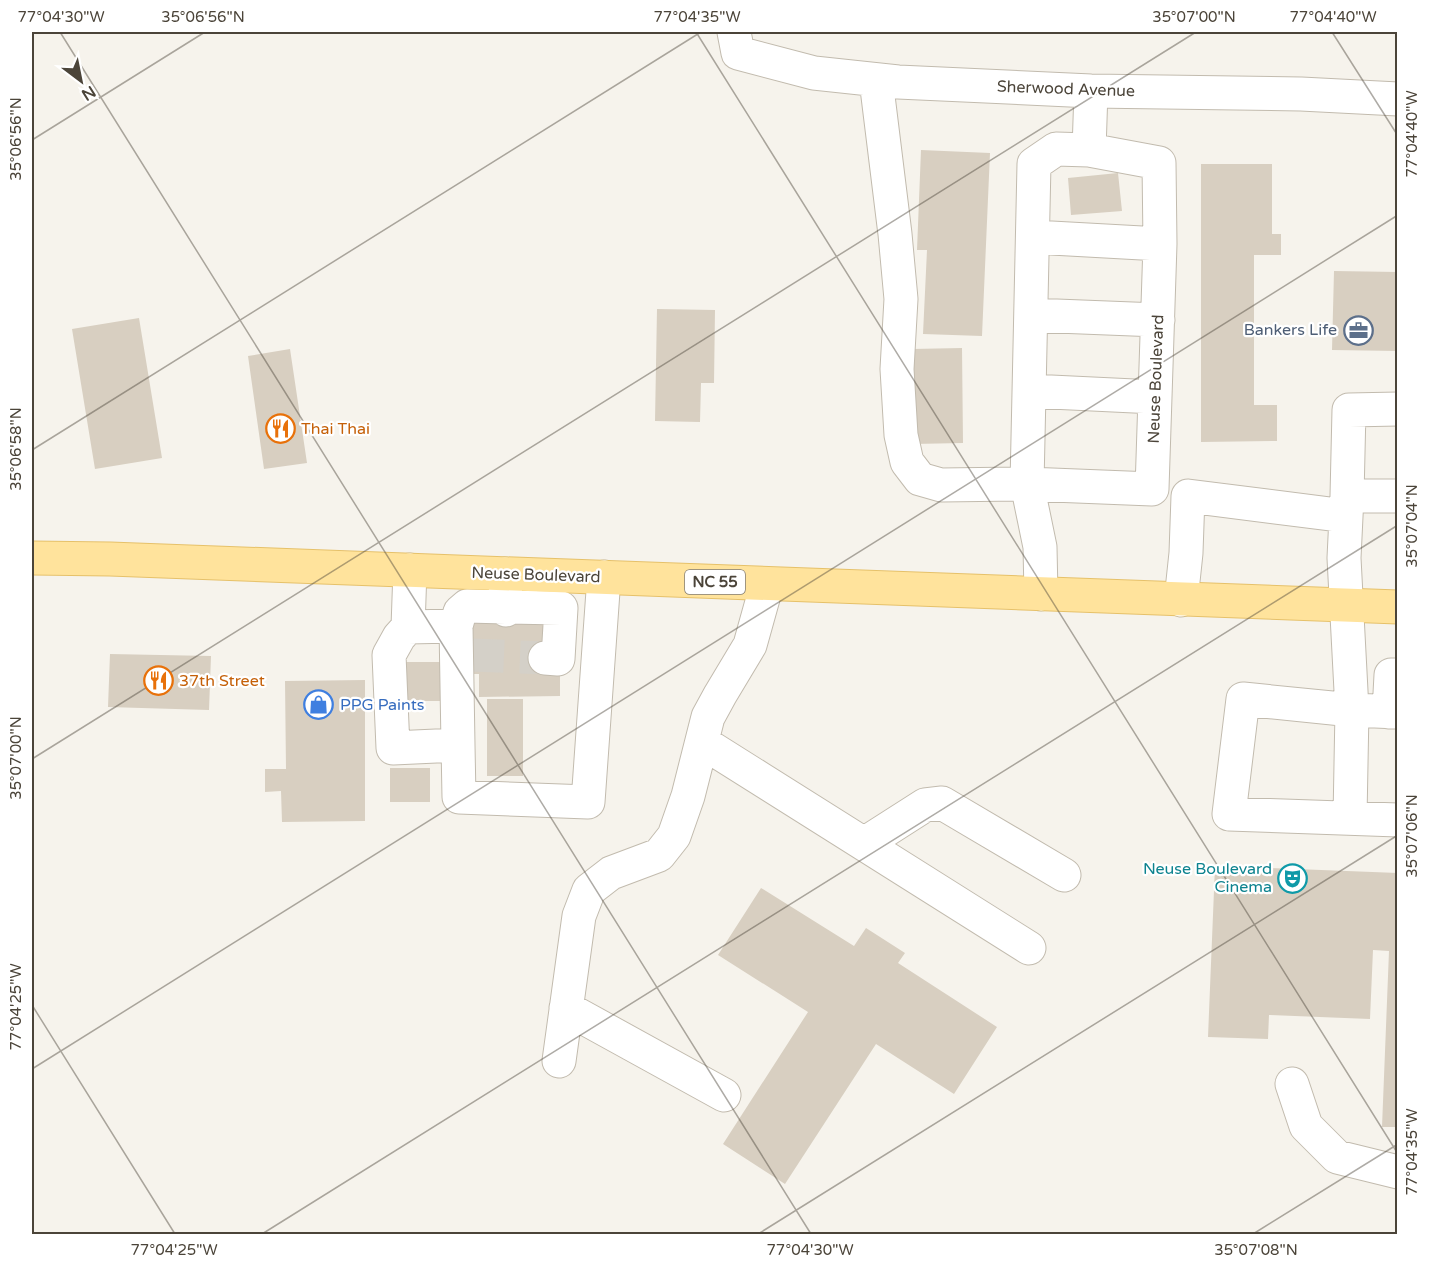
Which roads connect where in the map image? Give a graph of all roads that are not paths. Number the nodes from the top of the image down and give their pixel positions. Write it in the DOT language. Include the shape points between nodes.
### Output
graph roads {
  1 [pos="736,42"];
  2 [pos="876,80"];
  3 [pos="1091,91"];
  4 [pos="1398,99"];
  5 [pos="1089,150"];
  6 [pos="1033,237"];
  7 [pos="1160,244"];
  8 [pos="1031,315"];
  9 [pos="1158,320"];
  10 [pos="1030,391"];
  11 [pos="1155,398"];
  12 [pos="1398,410"];
  13 [pos="1028,484"];
  14 [pos="1152,489"];
  15 [pos="1188,496"];
  16 [pos="1398,496"];
  17 [pos="1346,506"];
  18 [pos="32,558"];
  19 [pos="410,570"];
  20 [pos="505,574"];
  21 [pos="604,578"];
  22 [pos="767,584"];
  23 [pos="1041,594"];
  24 [pos="1181,600"];
  25 [pos="1347,605"];
  26 [pos="1398,607"];
  27 [pos="506,609"];
  28 [pos="408,627"];
  29 [pos="461,645"];
  30 [pos="598,660"];
  31 [pos="1398,675"];
  32 [pos="1352,710"];
  33 [pos="1394,712"];
  34 [pos="702,742"];
  35 [pos="458,745"];
  36 [pos="1350,818"];
  37 [pos="1398,820"];
  38 [pos="864,844"];
  39 [pos="1064,875"];
  40 [pos="1029,948"];
  41 [pos="566,1008"];
  42 [pos="559,1061"];
  43 [pos="1292,1084"];
  44 [pos="724,1095"];
  45 [pos="1398,1172"];
  1 -- 2 [label="street, Sherwood Avenue" via="814,73"];
  2 -- 3 [label="street, Sherwood Avenue"];
  2 -- 13 [label="street" via="901,299 897,369 901,435 907,462 920,479 941,485"];
  3 -- 4 [label="street, Sherwood Avenue"];
  3 -- 5 [label="street"];
  5 -- 6 [label="street" via="1056,149 1034,164"];
  5 -- 7 [label="street, Neuse Boulevard" via="1158,163"];
  6 -- 7 [label="street"];
  6 -- 8 [label="street"];
  7 -- 9 [label="street, Neuse Boulevard"];
  8 -- 9 [label="street"];
  8 -- 10 [label="street"];
  9 -- 11 [label="street, Neuse Boulevard"];
  10 -- 11 [label="street"];
  10 -- 13 [label="street"];
  11 -- 14 [label="street, Neuse Boulevard"];
  12 -- 17 [label="street" via="1348,410"];
  13 -- 14 [label="street"];
  13 -- 23 [label="street" via="1040,548"];
  14 -- 15 [label="street"];
  15 -- 17 [label="street"];
  15 -- 24 [label="street"];
  16 -- 17 [label="street"];
  17 -- 25 [label="street"];
  18 -- 19 [label="main road, Neuse Boulevard / NC 55"];
  19 -- 20 [label="main road, Neuse Boulevard / NC 55"];
  19 -- 28 [label="street"];
  20 -- 21 [label="main road, Neuse Boulevard / NC 55"];
  20 -- 27 [label="street"];
  21 -- 22 [label="main road, Neuse Boulevard / NC 55"];
  21 -- 30 [label="street"];
  22 -- 23 [label="main road, Neuse Boulevard / NC 55"];
  22 -- 34 [label="street" via="750,645 708,717"];
  23 -- 24 [label="main road, Neuse Boulevard / NC 55"];
  24 -- 25 [label="main road, Neuse Boulevard / NC 55"];
  25 -- 26 [label="main road, Neuse Boulevard / NC 55"];
  25 -- 32 [label="street"];
  27 -- 29 [label="street" via="467,606 460,612"];
  27 -- 30 [label="street" via="561,608 551,658"];
  28 -- 29 [label="street"];
  28 -- 35 [label="street" via="389,655 393,748"];
  29 -- 35 [label="street"];
  30 -- 35 [label="street" via="588,802 459,797"];
  31 -- 33 [label="street" via="1391,675"];
  32 -- 33 [label="street"];
  32 -- 36 [label="street"];
  32 -- 36 [label="street" via="1243,699 1229,814"];
  34 -- 38 [label="street"];
  34 -- 41 [label="street" via="674,836 659,855 611,873 589,890 579,916"];
  36 -- 37 [label="street"];
  38 -- 39 [label="street" via="925,805 942,803"];
  38 -- 40 [label="street"];
  41 -- 42 [label="street"];
  41 -- 44 [label="street"];
  43 -- 45 [label="street" via="1306,1126 1337,1157"];
}
